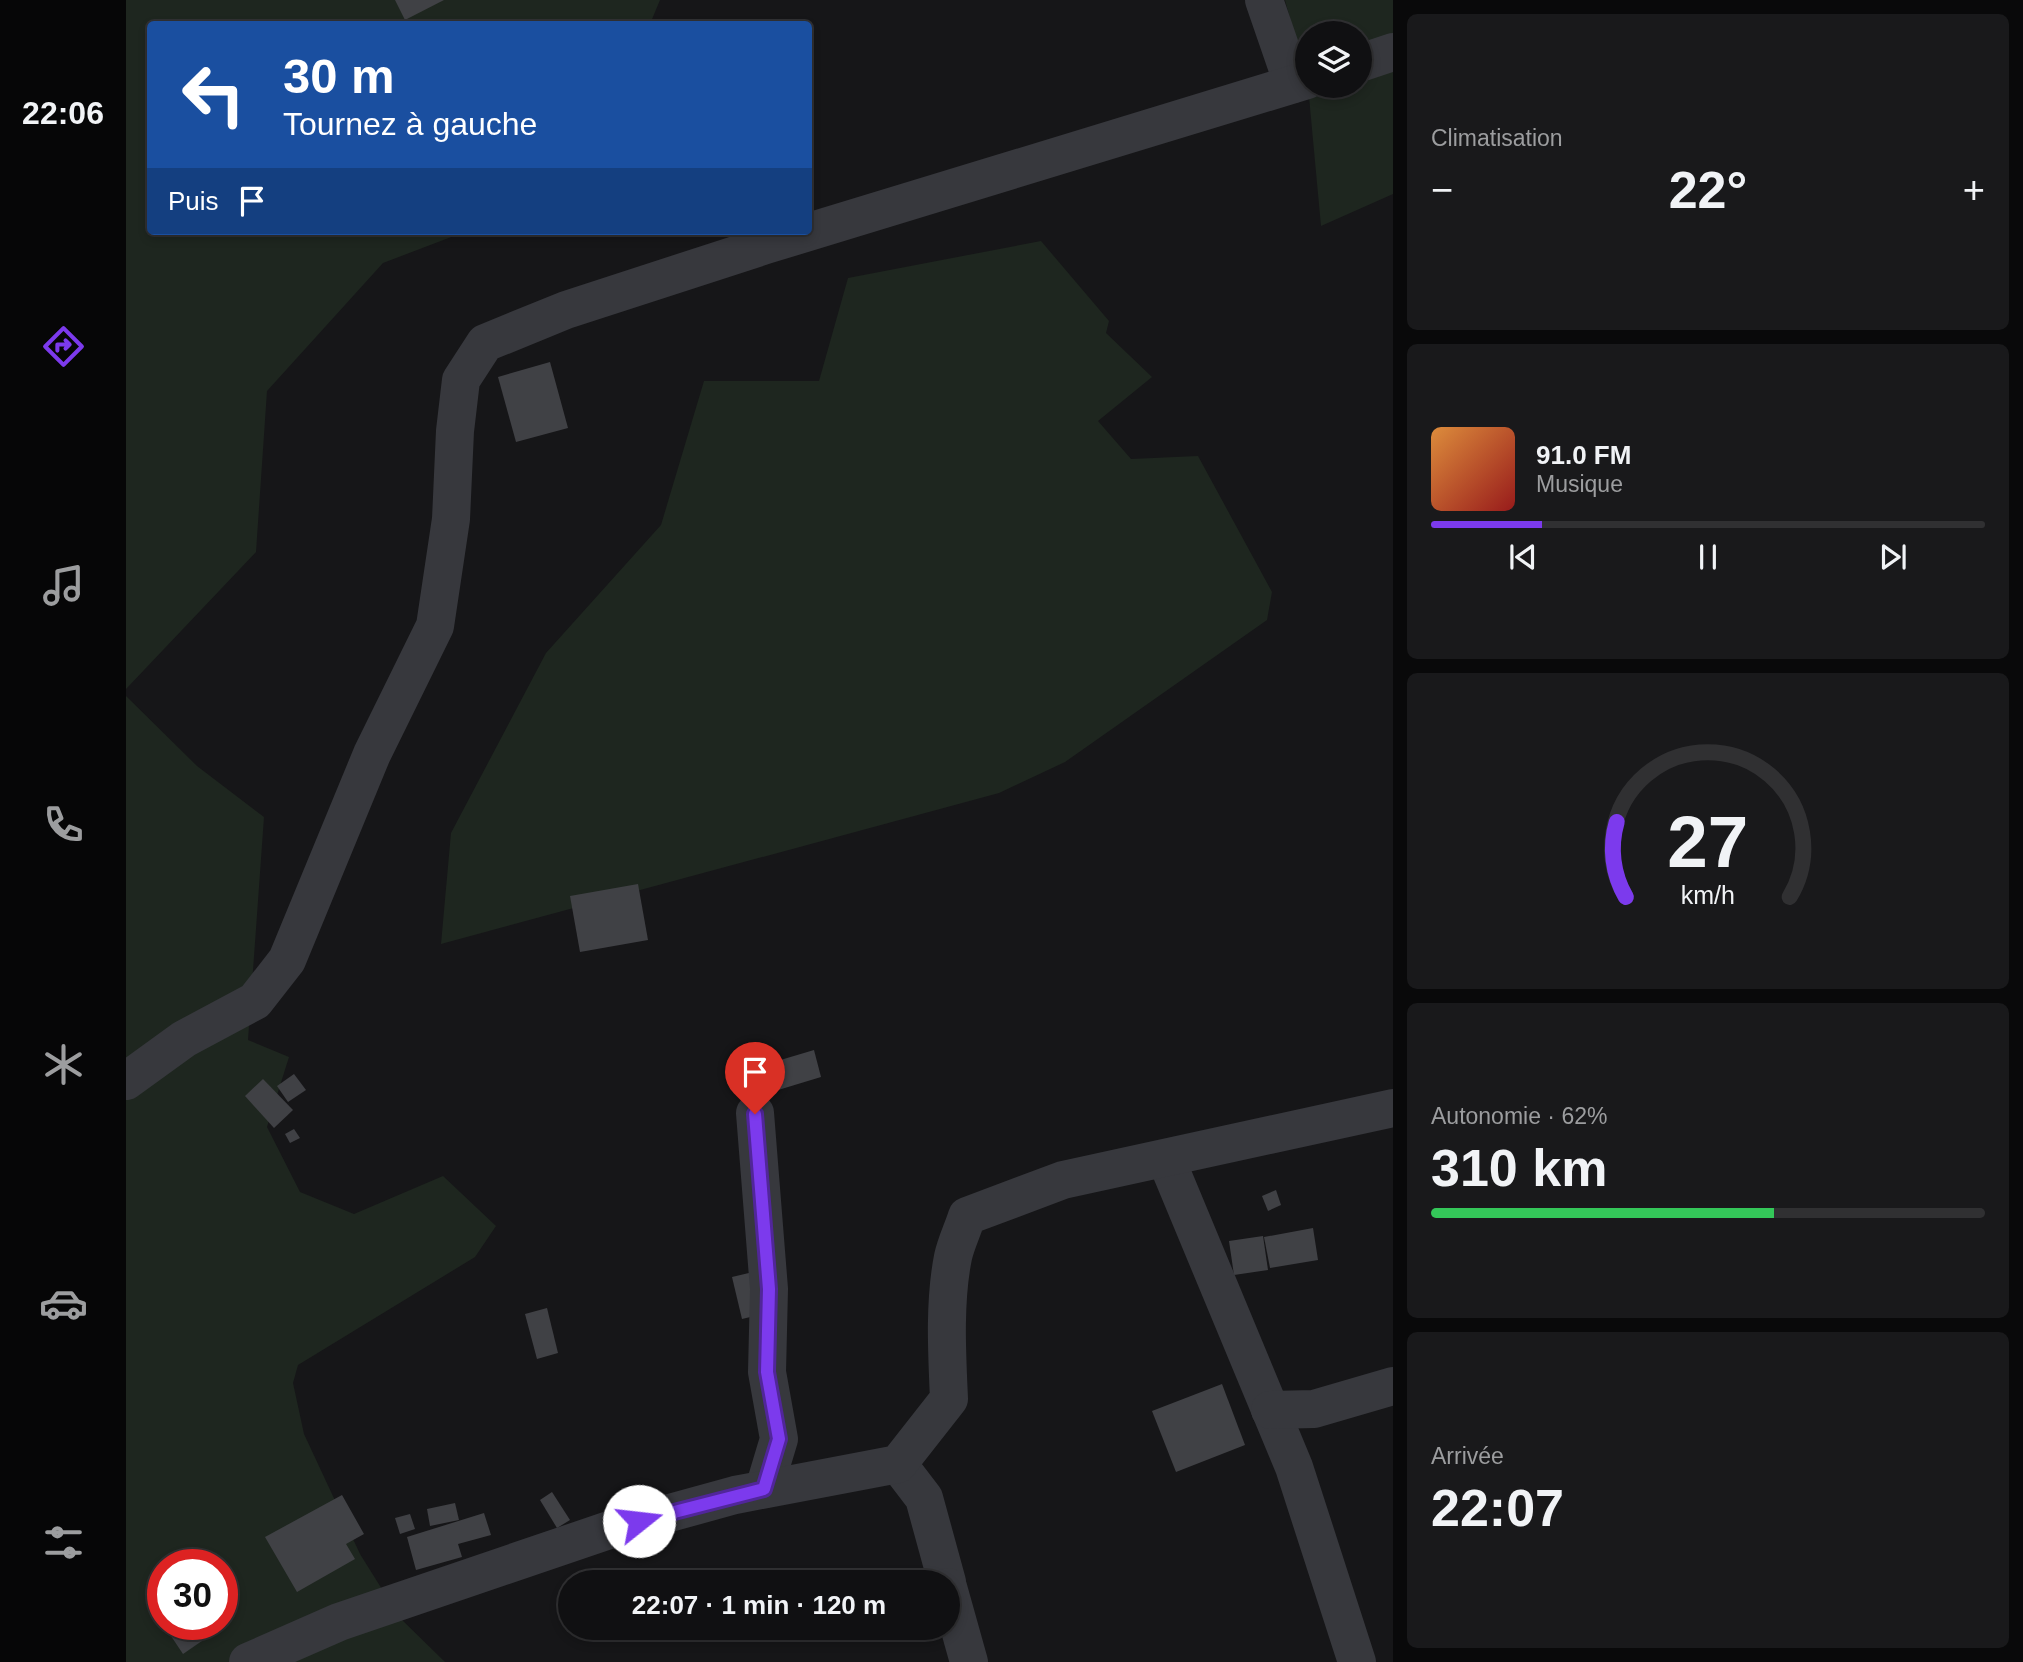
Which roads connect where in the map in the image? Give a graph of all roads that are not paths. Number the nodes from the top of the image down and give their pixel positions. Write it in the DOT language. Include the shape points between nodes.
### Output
graph roads {
  1 [pos="1264,0"];
  2 [pos="1393,52"];
  3 [pos="1372,59"];
  4 [pos="1295,71"];
  5 [pos="1295,84"];
  6 [pos="812,232"];
  7 [pos="803,235"];
  8 [pos="126,1081"];
  9 [pos="1393,1108"];
  10 [pos="755,1114"];
  11 [pos="1166,1159"];
  12 [pos="1393,1385"];
  13 [pos="1270,1410"];
  14 [pos="898,1464"];
  15 [pos="764,1489"];
  16 [pos="944,1570"];
  17 [pos="960,1629"];
  18 [pos="248,1662"];
  19 [pos="969,1662"];
  20 [pos="1357,1662"];
  1 -- 4 [label="street"];
  2 -- 3 [label="street"];
  5 -- 6 [label="street"];
  7 -- 8 [label="street" via="566,310 485,342 461,380 451,519 435,626 372,754 287,960 254,1001 184,1040"];
  9 -- 11 [label="street"];
  10 -- 15 [label="street" via="769,1289 767,1372 779,1439"];
  11 -- 13 [label="street"];
  11 -- 14 [label="street" via="1063,1180 967,1216 953,1256 949,1399"];
  12 -- 13 [label="street" via="1314,1409"];
  13 -- 20 [label="street" via="1294,1467"];
  14 -- 15 [label="street"];
  14 -- 16 [label="street" via="925,1498"];
  15 -- 18 [label="street" via="615,1528 339,1622"];
  17 -- 19 [label="street"];
}
